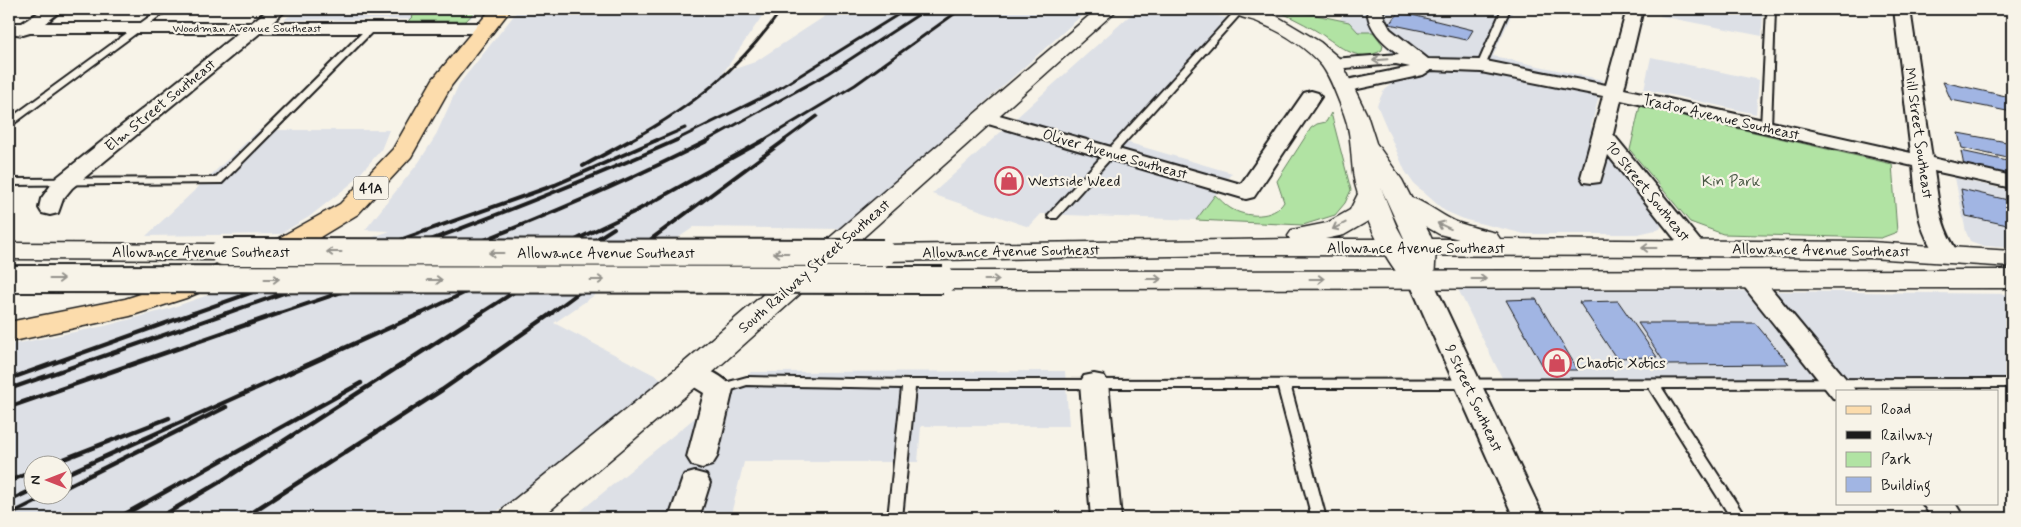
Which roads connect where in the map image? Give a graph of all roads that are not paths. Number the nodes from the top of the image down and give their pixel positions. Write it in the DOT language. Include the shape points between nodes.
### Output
graph roads {
  1 [pos="55,9"];
  2 [pos="164,9"];
  3 [pos="279,9"];
  4 [pos="501,9"];
  5 [pos="1108,9"];
  6 [pos="1240,9"];
  7 [pos="1375,9"];
  8 [pos="1506,9"];
  9 [pos="1635,9"];
  10 [pos="1770,9"];
  11 [pos="1902,9"];
  12 [pos="17,28"];
  13 [pos="138,28"];
  14 [pos="256,28"];
  15 [pos="372,28"];
  16 [pos="485,28"];
  17 [pos="9,39"];
  18 [pos="1332,64"];
  19 [pos="1427,64"];
  20 [pos="1481,66"];
  21 [pos="1344,86"];
  22 [pos="1613,92"];
  23 [pos="1311,97"];
  24 [pos="985,117"];
  25 [pos="9,123"];
  26 [pos="1766,127"];
  27 [pos="1602,134"];
  28 [pos="1364,144"];
  29 [pos="1111,153"];
  30 [pos="1923,163"];
  31 [pos="1592,177"];
  32 [pos="9,182"];
  33 [pos="2012,182"];
  34 [pos="64,183"];
  35 [pos="1370,193"];
  36 [pos="1401,202"];
  37 [pos="50,208"];
  38 [pos="1053,216"];
  39 [pos="1232,247"];
  40 [pos="1394,248"];
  41 [pos="1694,248"];
  42 [pos="1422,249"];
  43 [pos="1542,249"];
  44 [pos="9,251"];
  45 [pos="1947,254"];
  46 [pos="2012,258"];
  47 [pos="9,279"];
  48 [pos="1420,279"];
  49 [pos="1750,279"];
  50 [pos="2012,279"];
  51 [pos="9,332"];
  52 [pos="692,373"];
  53 [pos="1094,383"];
  54 [pos="1467,383"];
  55 [pos="1652,383"];
  56 [pos="2012,383"];
  57 [pos="909,384"];
  58 [pos="1283,384"];
  59 [pos="1840,387"];
  60 [pos="719,389"];
  61 [pos="1938,504"];
  62 [pos="517,518"];
  63 [pos="684,518"];
  64 [pos="895,518"];
  65 [pos="1106,518"];
  66 [pos="1319,518"];
  67 [pos="1529,518"];
  68 [pos="1739,518"];
  69 [pos="1949,518"];
  1 -- 12 [label="street"];
  2 -- 13 [label="lane"];
  3 -- 14 [label="street, Elm Street Southeast"];
  4 -- 16 [label="main road, 41A"];
  5 -- 24 [label="main road, South Railway Street Southeast"];
  6 -- 18 [label="main road, 9 Street Southeast" via="1291,31"];
  6 -- 29 [label="lane"];
  7 -- 19 [label="street" via="1380,24 1392,41"];
  8 -- 20 [label="lane"];
  9 -- 22 [label="street"];
  10 -- 26 [label="lane"];
  11 -- 30 [label="street, Mill Street Southeast"];
  12 -- 13 [label="street, Woodman Avenue Southeast"];
  12 -- 17 [label="street"];
  13 -- 14 [label="street, Woodman Avenue Southeast"];
  13 -- 25 [label="lane"];
  14 -- 15 [label="street, Woodman Avenue Southeast"];
  14 -- 34 [label="street, Elm Street Southeast"];
  15 -- 16 [label="street, Woodman Avenue Southeast"];
  15 -- 34 [label="lane" via="218,181"];
  16 -- 51 [label="main road, 41A" via="441,84 403,152 349,208 288,245 176,292 130,307"];
  19 -- 18 [label="street, Tractor Avenue Southeast, one-way" via="1396,59"];
  18 -- 21 [label="main road, 9 Street Southeast"];
  19 -- 20 [label="street, Tractor Avenue Southeast"];
  19 -- 21 [label="street, Tractor Avenue Southeast" via="1416,71"];
  20 -- 22 [label="street, Tractor Avenue Southeast"];
  21 -- 28 [label="main road, 9 Street Southeast"];
  22 -- 26 [label="street, Tractor Avenue Southeast"];
  22 -- 27 [label="street"];
  23 -- 29 [label="street, Oliver Avenue Southeast" via="1246,192"];
  24 -- 29 [label="street, Oliver Avenue Southeast"];
  24 -- 52 [label="main road, South Railway Street Southeast"];
  26 -- 30 [label="street, Tractor Avenue Southeast"];
  27 -- 31 [label="street"];
  27 -- 41 [label="street, 10 Street Southeast"];
  28 -- 35 [label="main road, 9 Street Southeast" via="1362,158"];
  28 -- 36 [label="main road, 9 Street Southeast" via="1390,180"];
  29 -- 38 [label="lane"];
  30 -- 33 [label="street, Tractor Avenue Southeast"];
  30 -- 45 [label="street, Mill Street Southeast" via="1931,225"];
  32 -- 34 [label="lane"];
  34 -- 37 [label="street, Elm Street Southeast" via="52,199"];
  35 -- 39 [label="main road, one-way" via="1361,214 1335,229"];
  35 -- 40 [label="main road, 9 Street Southeast"];
  36 -- 42 [label="main road, 9 Street Southeast"];
  43 -- 36 [label="main road, one-way" via="1460,233"];
  39 -- 40 [label="main road, Allowance Avenue Southeast"];
  39 -- 44 [label="main road, Allowance Avenue Southeast, one-way, bridge" via="883,253"];
  40 -- 42 [label="main road, Allowance Avenue Southeast"];
  40 -- 48 [label="main road, 9 Street Southeast"];
  41 -- 43 [label="main road, Allowance Avenue Southeast, one-way"];
  41 -- 45 [label="main road, Allowance Avenue Southeast"];
  42 -- 43 [label="main road, Allowance Avenue Southeast"];
  42 -- 48 [label="main road, 9 Street Southeast"];
  45 -- 46 [label="main road, Allowance Avenue Southeast"];
  47 -- 48 [label="main road, Allowance Avenue Southeast, one-way, bridge"];
  48 -- 49 [label="main road, Allowance Avenue Southeast, one-way"];
  48 -- 54 [label="street, 9 Street Southeast"];
  49 -- 50 [label="main road, Allowance Avenue Southeast"];
  49 -- 59 [label="street"];
  52 -- 60 [label="street"];
  52 -- 62 [label="main road, South Railway Street Southeast"];
  53 -- 57 [label="lane"];
  53 -- 58 [label="lane"];
  53 -- 65 [label="street"];
  54 -- 55 [label="lane"];
  54 -- 58 [label="lane"];
  54 -- 67 [label="street, 9 Street Southeast"];
  55 -- 59 [label="lane"];
  55 -- 68 [label="lane"];
  56 -- 59 [label="lane"];
  57 -- 60 [label="lane" via="748,381"];
  57 -- 64 [label="lane"];
  58 -- 66 [label="lane"];
  60 -- 63 [label="street"];
  61 -- 69 [label="street"];
}
